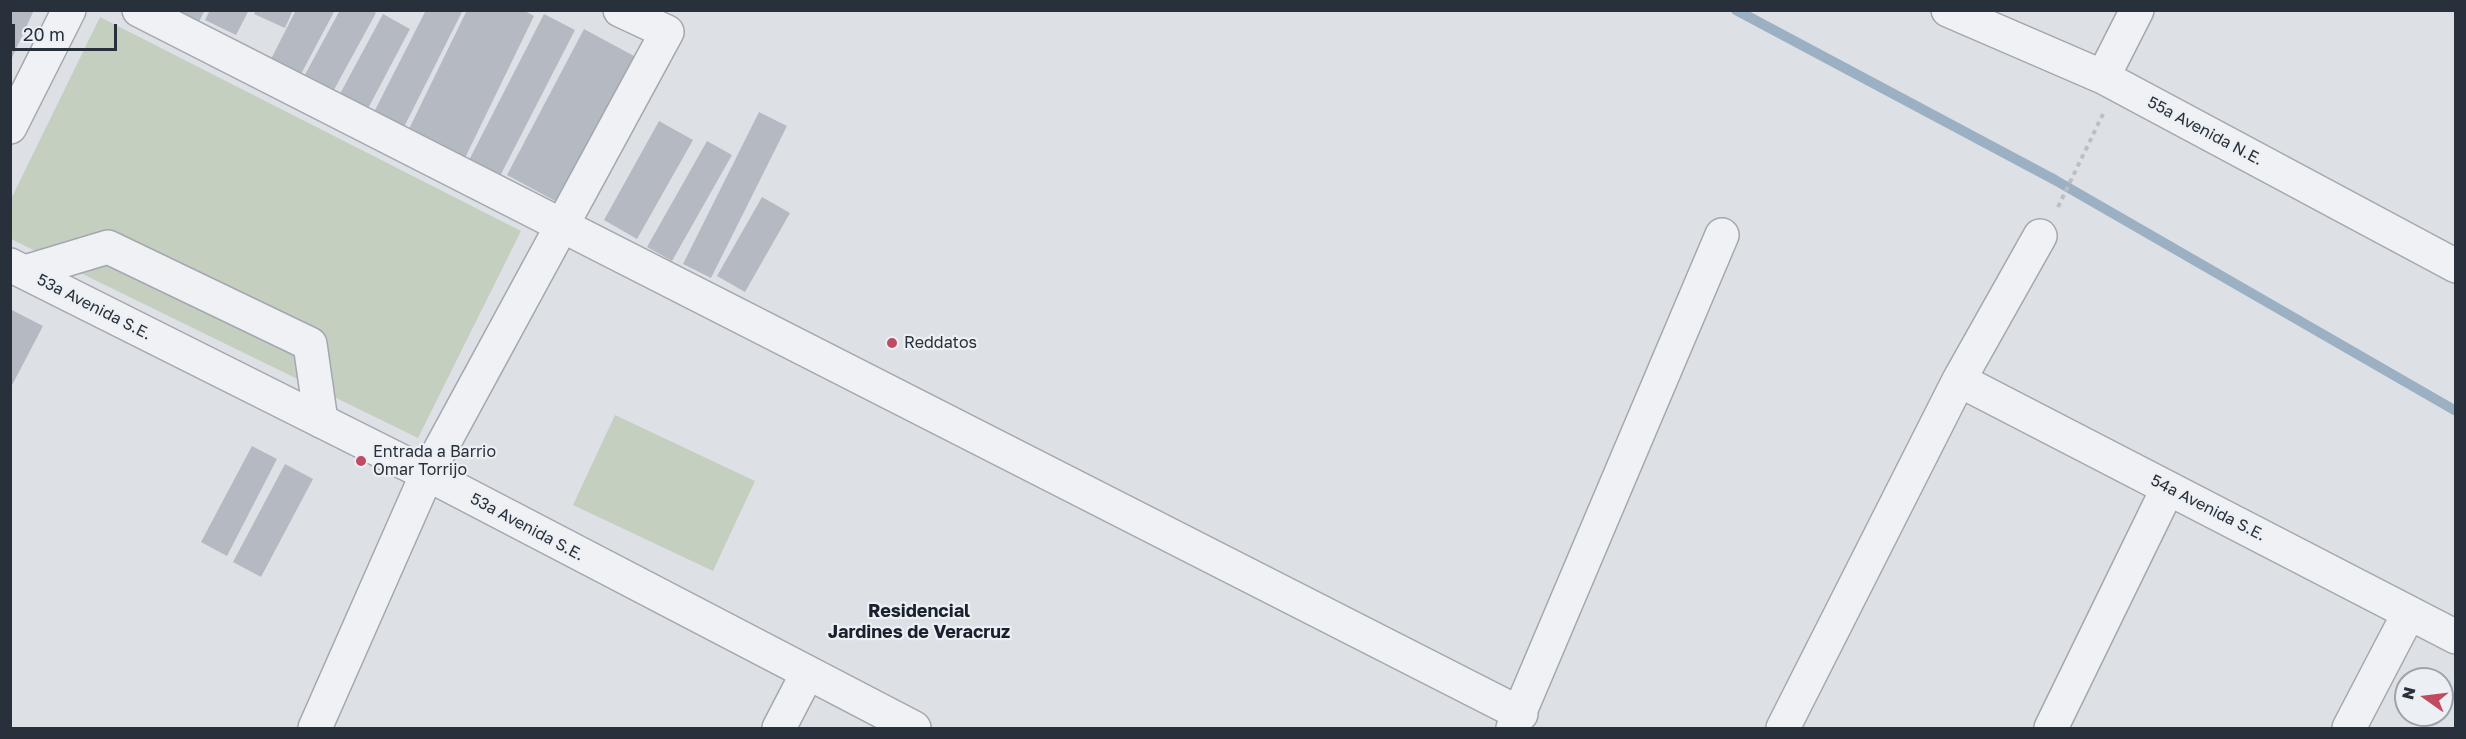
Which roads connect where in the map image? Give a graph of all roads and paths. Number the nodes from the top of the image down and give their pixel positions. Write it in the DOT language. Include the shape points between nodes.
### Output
graph roads {
  1 [pos="69,10"];
  2 [pos="139,10"];
  3 [pos="620,10"];
  4 [pos="1948,10"];
  5 [pos="2137,10"];
  6 [pos="2110,81"];
  7 [pos="10,127"];
  8 [pos="2048,223"];
  9 [pos="563,226"];
  10 [pos="1722,235"];
  11 [pos="2456,266"];
  12 [pos="18,268"];
  13 [pos="1959,380"];
  14 [pos="321,421"];
  15 [pos="427,474"];
  16 [pos="2168,488"];
  17 [pos="2409,613"];
  18 [pos="2456,637"];
  19 [pos="807,674"];
  20 [pos="1517,721"];
  21 [pos="315,729"];
  22 [pos="779,729"];
  23 [pos="914,729"];
  24 [pos="1783,729"];
  25 [pos="2051,729"];
  26 [pos="2349,729"];
  1 -- 7 [label="street"];
  2 -- 9 [label="street"];
  3 -- 9 [label="street" via="667,32"];
  4 -- 6 [label="street, 55a Avenida N.E."];
  5 -- 6 [label="street"];
  6 -- 8 [label="path" via="2081,160"];
  6 -- 11 [label="street, 55a Avenida N.E."];
  8 -- 13 [label="street"];
  9 -- 15 [label="street"];
  9 -- 20 [label="street"];
  10 -- 20 [label="street"];
  12 -- 14 [label="street, 53a Avenida S.E."];
  12 -- 14 [label="street" via="108,247 310,344"];
  13 -- 16 [label="street, 54a Avenida S.E."];
  13 -- 24 [label="street"];
  14 -- 15 [label="street, 53a Avenida S.E."];
  15 -- 19 [label="street, 53a Avenida S.E."];
  15 -- 21 [label="street"];
  16 -- 17 [label="street, 54a Avenida S.E."];
  16 -- 25 [label="street"];
  17 -- 18 [label="street, 54a Avenida S.E."];
  17 -- 26 [label="street"];
  19 -- 22 [label="street"];
  19 -- 23 [label="street, 53a Avenida S.E."];
}
